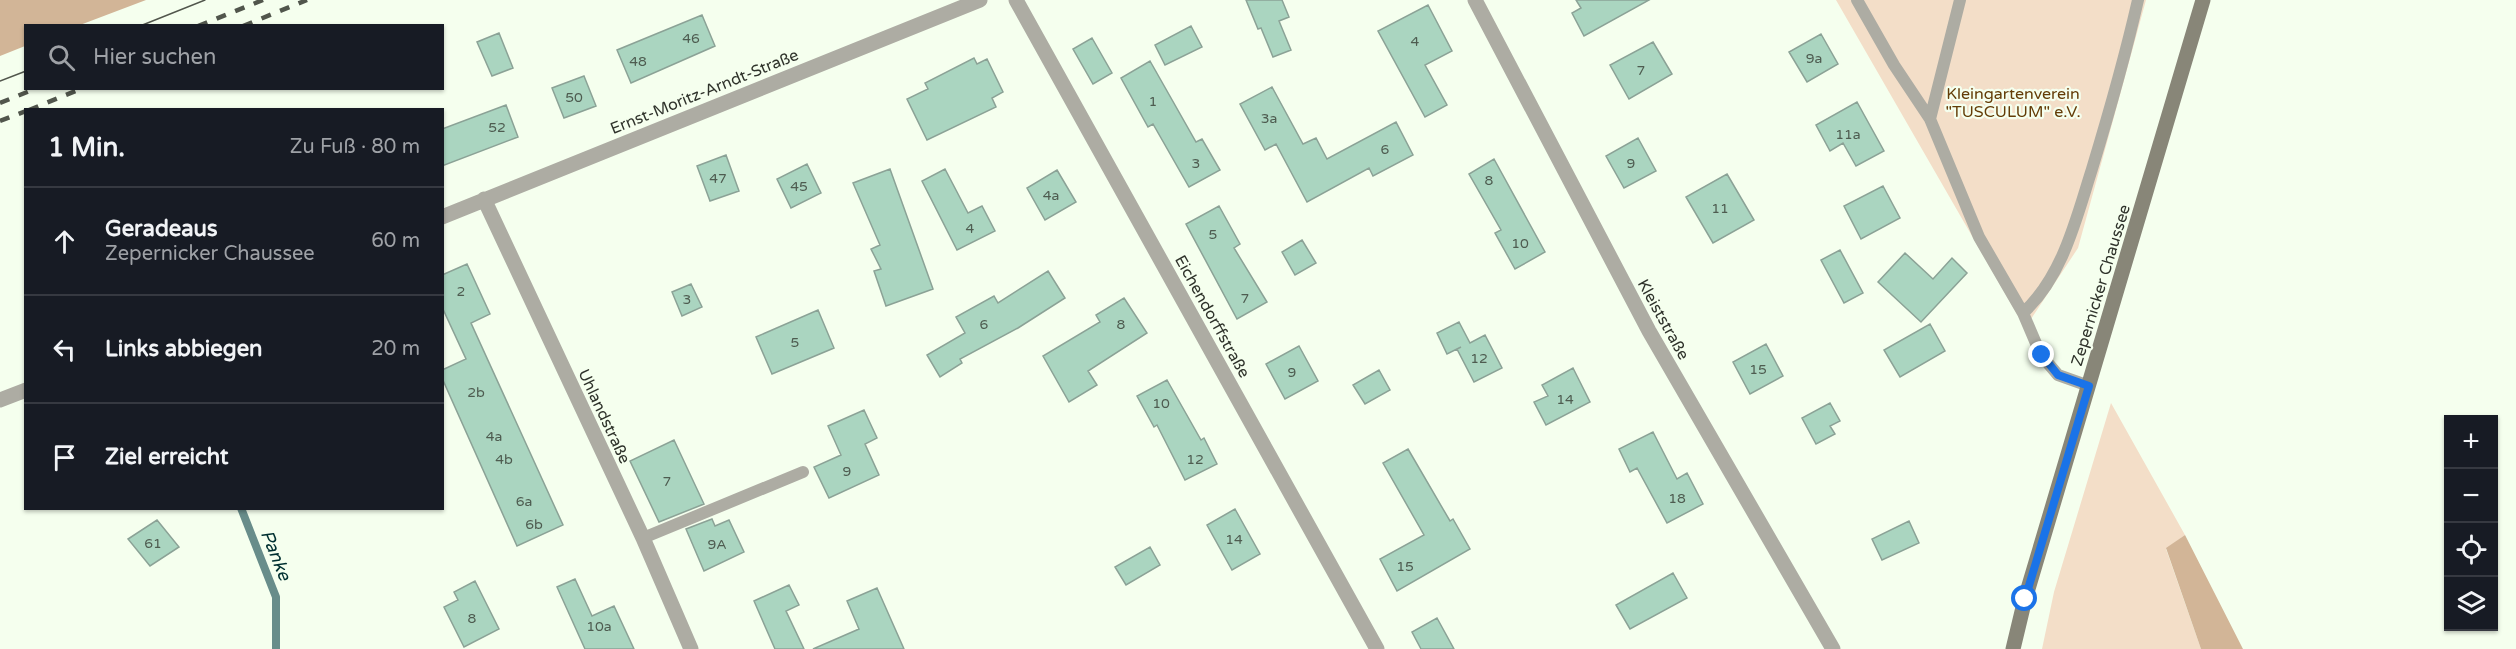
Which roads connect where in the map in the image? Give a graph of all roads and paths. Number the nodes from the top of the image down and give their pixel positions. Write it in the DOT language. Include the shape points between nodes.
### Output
graph roads {
  1 [pos="980,0"];
  2 [pos="1016,0"];
  3 [pos="1474,0"];
  4 [pos="1857,0"];
  5 [pos="1960,0"];
  6 [pos="2138,0"];
  7 [pos="2203,0"];
  8 [pos="1930,119"];
  9 [pos="484,199"];
  10 [pos="444,216"];
  11 [pos="2023,313"];
  12 [pos="2089,386"];
  13 [pos="24,391"];
  14 [pos="0,400"];
  15 [pos="803,472"];
  16 [pos="643,538"];
  17 [pos="691,649"];
  18 [pos="1377,649"];
  19 [pos="1833,649"];
  20 [pos="2013,649"];
  1 -- 9 [label="street, Ernst-Moritz-Arndt-Straße"];
  2 -- 18 [label="street, Eichendorffstraße"];
  3 -- 19 [label="street, Kleiststraße" via="1649,331"];
  4 -- 8 [label="lane"];
  5 -- 8 [label="lane"];
  6 -- 11 [label="lane" via="2068,244 2037,300"];
  7 -- 12 [label="main road, Zepernicker Chaussee"];
  8 -- 11 [label="lane" via="1979,237"];
  9 -- 10 [label="street, Ernst-Moritz-Arndt-Straße"];
  9 -- 16 [label="street, Uhlandstraße"];
  11 -- 12 [label="lane" via="2042,355 2058,375"];
  12 -- 20 [label="main road, Zepernicker Chaussee"];
  13 -- 14 [label="street"];
  15 -- 16 [label="lane"];
  16 -- 17 [label="street, Uhlandstraße"];
}
